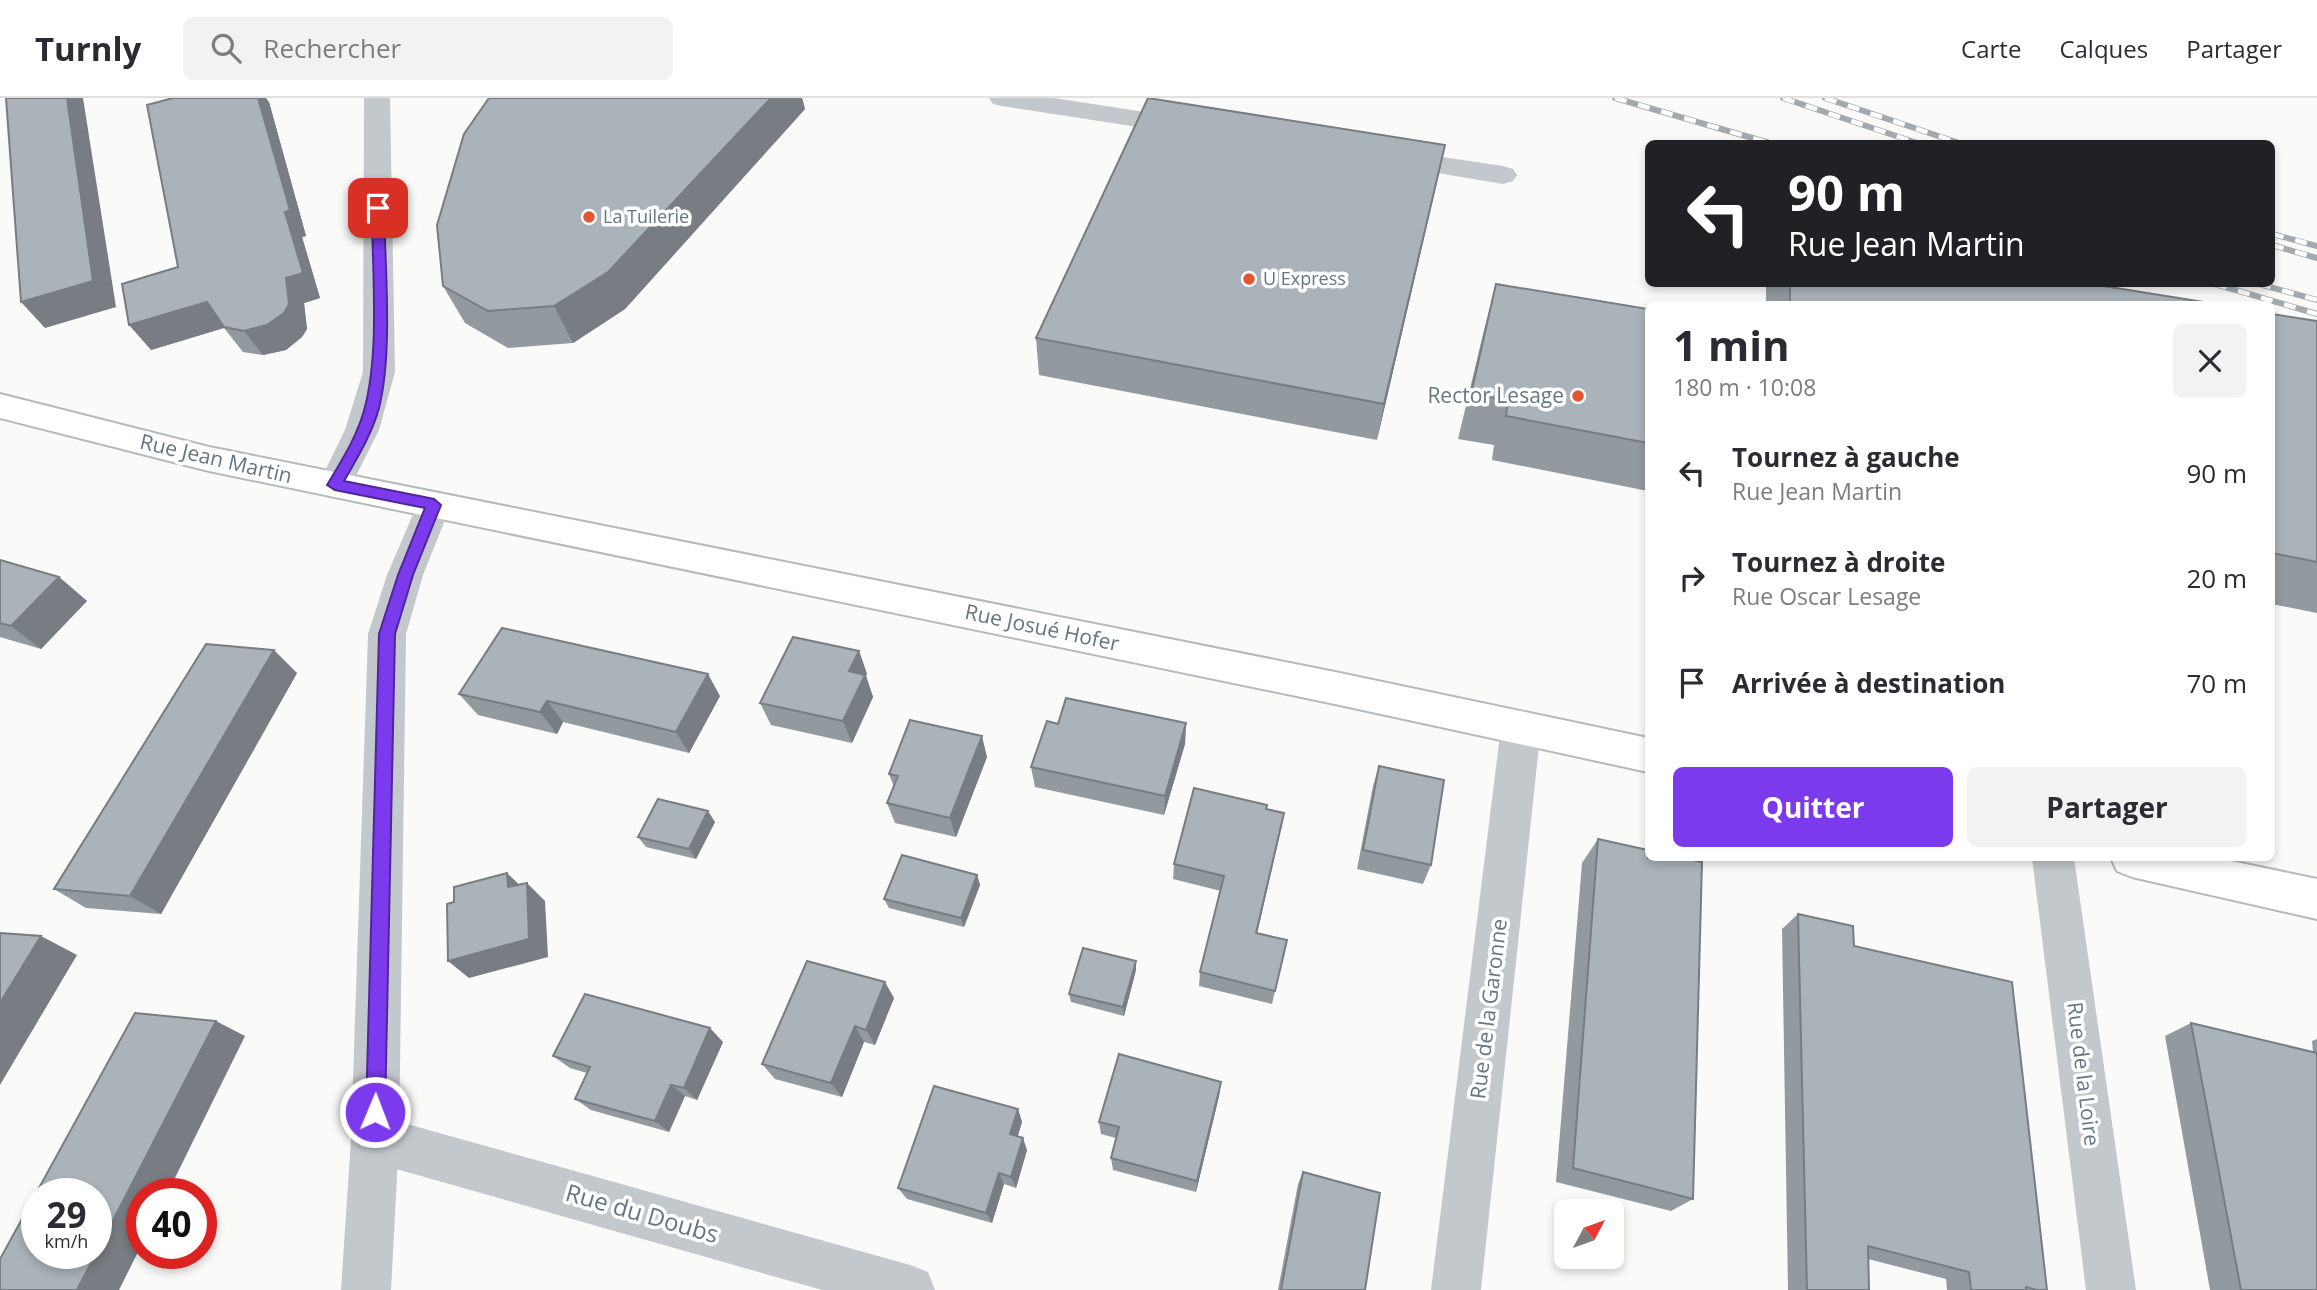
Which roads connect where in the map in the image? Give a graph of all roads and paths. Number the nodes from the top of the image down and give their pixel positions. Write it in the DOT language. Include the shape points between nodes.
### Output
graph roads {
  1 [pos="377,98"];
  2 [pos="1002,98"];
  3 [pos="1220,132"];
  4 [pos="1368,154"];
  5 [pos="1503,175"];
  6 [pos="0,406"];
  7 [pos="335,485"];
  8 [pos="434,505"];
  9 [pos="1521,727"];
  10 [pos="1645,754"];
  11 [pos="2053,861"];
  12 [pos="2146,861"];
  13 [pos="2317,899"];
  14 [pos="374,1139"];
  15 [pos="366,1290"];
  16 [pos="910,1290"];
  17 [pos="1456,1290"];
  18 [pos="2111,1290"];
  1 -- 7 [label="street" via="379,372 371,410"];
  2 -- 3 [label="street"];
  4 -- 5 [label="street"];
  6 -- 7 [label="main road, Rue Jean Martin" via="209,459"];
  7 -- 8 [label="main road, Rue Jean Martin"];
  8 -- 9 [label="main road, Rue Josué Hofer"];
  8 -- 14 [label="street" via="387,634"];
  9 -- 10 [label="main road, Rue Josué Hofer"];
  9 -- 17 [label="street, Rue de la Garonne"];
  11 -- 18 [label="street, Rue de la Loire"];
  12 -- 13 [label="main road"];
  14 -- 15 [label="street"];
  14 -- 16 [label="street, Rue du Doubs"];
}
